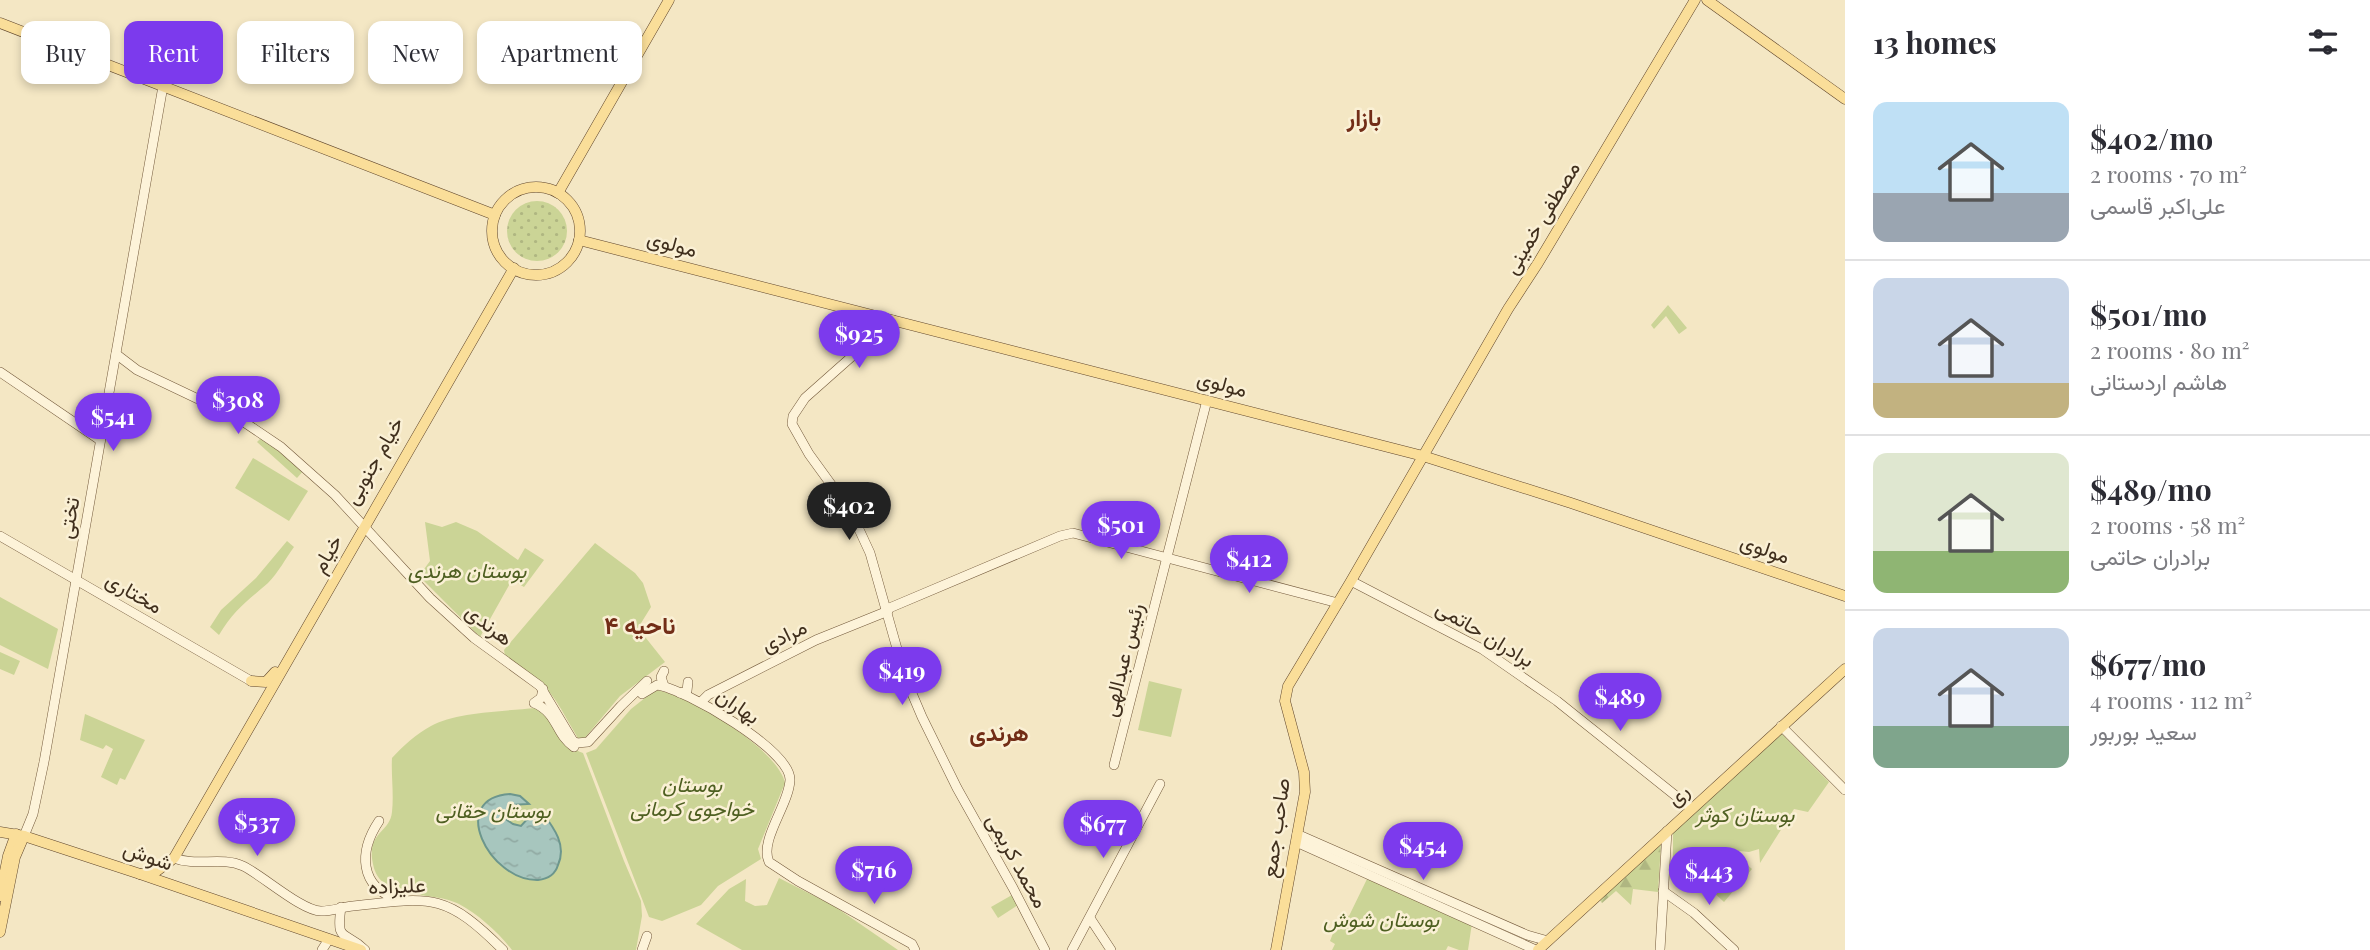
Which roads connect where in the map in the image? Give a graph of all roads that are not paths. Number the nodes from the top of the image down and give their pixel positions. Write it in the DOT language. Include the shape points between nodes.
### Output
graph roads {
  1 [pos="669,0"];
  2 [pos="1695,0"];
  3 [pos="1707,0"];
  4 [pos="0,23"];
  5 [pos="1821,79"];
  6 [pos="163,86"];
  7 [pos="1845,92"];
  8 [pos="1845,99"];
  9 [pos="558,193"];
  10 [pos="495,215"];
  11 [pos="579,240"];
  12 [pos="511,267"];
  13 [pos="893,320"];
  14 [pos="116,354"];
  15 [pos="0,372"];
  16 [pos="1207,400"];
  17 [pos="100,440"];
  18 [pos="1423,456"];
  19 [pos="362,526"];
  20 [pos="0,536"];
  21 [pos="1167,558"];
  22 [pos="75,579"];
  23 [pos="1351,581"];
  24 [pos="1845,596"];
  25 [pos="1338,603"];
  26 [pos="888,610"];
  27 [pos="1845,669"];
  28 [pos="664,671"];
  29 [pos="251,681"];
  30 [pos="647,681"];
  31 [pos="688,682"];
  32 [pos="664,686"];
  33 [pos="543,689"];
  34 [pos="680,693"];
  35 [pos="701,702"];
  36 [pos="258,710"];
  37 [pos="1781,726"];
  38 [pos="1114,765"];
  39 [pos="1160,784"];
  40 [pos="1845,790"];
  41 [pos="1691,808"];
  42 [pos="379,821"];
  43 [pos="1667,831"];
  44 [pos="0,832"];
  45 [pos="22,834"];
  46 [pos="0,838"];
  47 [pos="1296,838"];
  48 [pos="12,849"];
  49 [pos="174,858"];
  50 [pos="140,874"];
  51 [pos="1663,891"];
  52 [pos="0,896"];
  53 [pos="401,901"];
  54 [pos="341,907"];
  55 [pos="1463,912"];
  56 [pos="1090,919"];
  57 [pos="0,932"];
  58 [pos="647,936"];
  59 [pos="898,938"];
  60 [pos="329,939"];
  61 [pos="1548,941"];
  62 [pos="322,950"];
  63 [pos="363,950"];
  64 [pos="503,950"];
  65 [pos="642,950"];
  66 [pos="907,950"];
  67 [pos="915,950"];
  68 [pos="1045,950"];
  69 [pos="1072,950"];
  70 [pos="1111,950"];
  71 [pos="1276,950"];
  72 [pos="1537,950"];
  73 [pos="1660,950"];
  74 [pos="1734,950"];
  1 -- 9 [label="main road"];
  2 -- 18 [label="main road, مصطفی خمینی"];
  3 -- 5 [label="main road"];
  4 -- 6 [label="main road"];
  5 -- 7 [label="main road"];
  5 -- 8 [label="main road"];
  6 -- 10 [label="main road"];
  6 -- 14 [label="street, تختی"];
  9 -- 10 [label="main road" via="523,189 506,199"];
  9 -- 11 [label="main road" via="578,218"];
  10 -- 12 [label="main road" via="494,244"];
  11 -- 12 [label="main road" via="574,254 558,269 535,275"];
  11 -- 13 [label="main road, مولوی"];
  12 -- 19 [label="main road, خیام جنوبی"];
  13 -- 16 [label="main road, مولوی"];
  13 -- 26 [label="street, محمد کریمی" via="804,398 792,424 851,512"];
  14 -- 17 [label="street, تختی"];
  14 -- 19 [label="street, هرندی" via="137,370 237,418 273,442 335,495"];
  15 -- 17 [label="street"];
  16 -- 18 [label="main road, مولوی"];
  16 -- 21 [label="street, رئیس عبدالهی"];
  17 -- 22 [label="street, تختی"];
  18 -- 23 [label="main road, صاحب جمع"];
  18 -- 24 [label="main road, مولوی"];
  19 -- 29 [label="main road, خیام جنوبی" via="273,677 262,683"];
  19 -- 33 [label="street, هرندی" via="465,630"];
  19 -- 36 [label="main road, خیام"];
  20 -- 22 [label="street, مختاری"];
  21 -- 25 [label="street"];
  21 -- 26 [label="street, مرادی" via="1073,533"];
  21 -- 38 [label="street, رئیس عبدالهی"];
  22 -- 29 [label="street, مختاری"];
  22 -- 45 [label="street, تختی" via="36,801"];
  23 -- 25 [label="main road, صاحب جمع"];
  23 -- 41 [label="street, برادران حاتمی" via="1482,649 1557,701"];
  25 -- 47 [label="main road, صاحب جمع" via="1284,696 1304,772"];
  26 -- 35 [label="street, مرادی" via="799,648"];
  26 -- 68 [label="street, محمد کریمی" via="905,677 957,788"];
  27 -- 37 [label="main road, ری"];
  28 -- 32 [label="street"];
  29 -- 36 [label="main road" via="260,691"];
  30 -- 33 [label="street" via="581,744 573,741"];
  31 -- 34 [label="street" via="687,691"];
  32 -- 33 [label="street" via="644,692 582,750 570,745 551,713 534,703"];
  32 -- 34 [label="street, بهاران"];
  34 -- 35 [label="street, بهاران"];
  35 -- 59 [label="street, بهاران" via="747,731 787,768 789,785 766,848 773,866"];
  36 -- 49 [label="main road, خیام"];
  37 -- 40 [label="street"];
  37 -- 41 [label="main road, ری"];
  39 -- 56 [label="street"];
  41 -- 43 [label="main road, ری"];
  42 -- 53 [label="street" via="366,846 366,866 380,889"];
  43 -- 51 [label="street"];
  43 -- 61 [label="main road, ری"];
  44 -- 45 [label="main road, شوش"];
  45 -- 48 [label="main road"];
  45 -- 50 [label="main road, شوش"];
  46 -- 48 [label="main road"];
  47 -- 55 [label="street"];
  47 -- 71 [label="main road, صاحب جمع"];
  48 -- 52 [label="main road"];
  48 -- 57 [label="main road"];
  49 -- 50 [label="main road" via="154,873"];
  49 -- 54 [label="street, علیزاده" via="242,866 319,912"];
  50 -- 60 [label="main road, شوش"];
  51 -- 73 [label="street"];
  51 -- 74 [label="street"];
  53 -- 54 [label="street, علیزاده"];
  53 -- 64 [label="street, علیزاده" via="428,900 452,908"];
  54 -- 63 [label="street" via="338,928"];
  55 -- 61 [label="street"];
  55 -- 72 [label="street"];
  56 -- 69 [label="street"];
  56 -- 70 [label="street"];
  58 -- 65 [label="street"];
  59 -- 66 [label="street"];
  59 -- 67 [label="street"];
  60 -- 62 [label="street"];
  60 -- 63 [label="main road, شوش"];
  61 -- 72 [label="main road, ری"];
}
